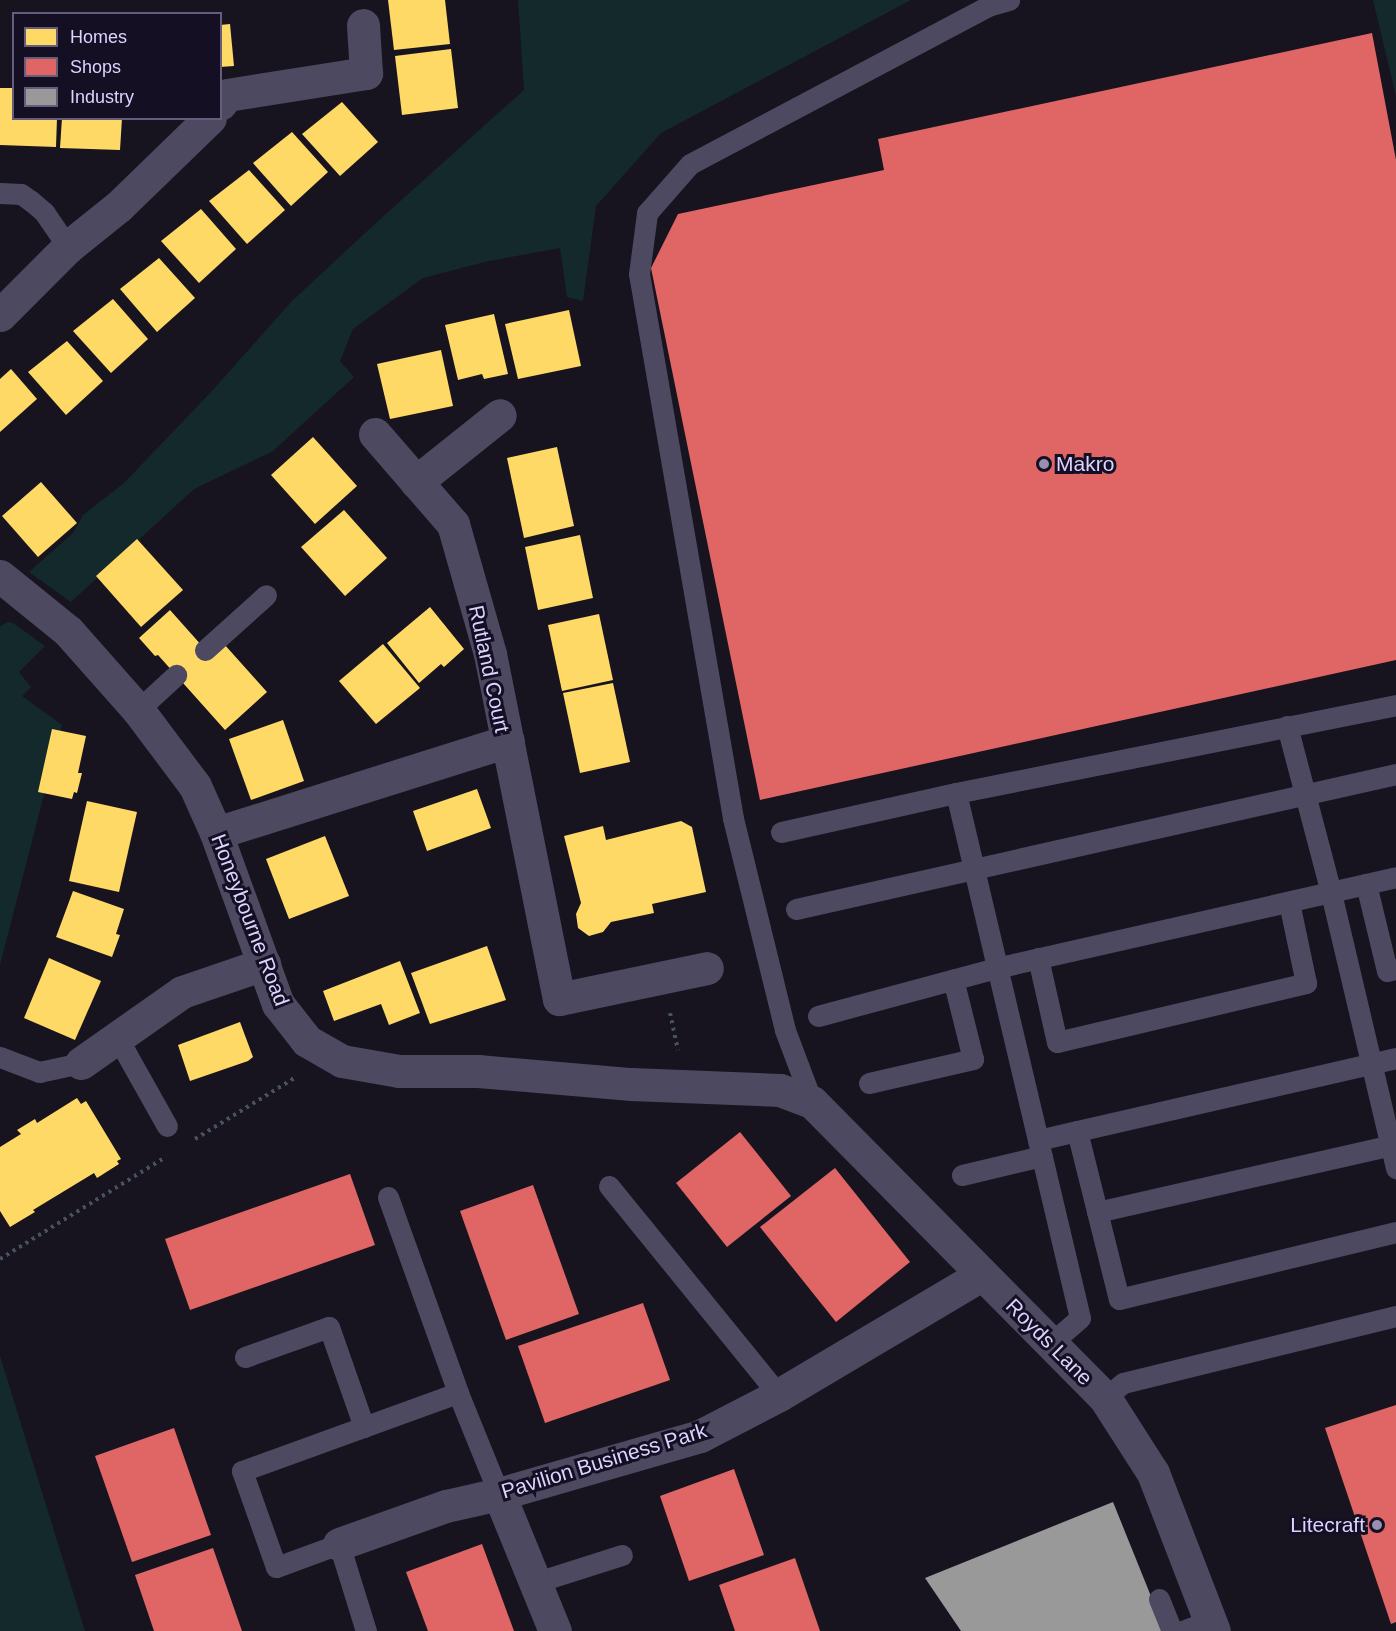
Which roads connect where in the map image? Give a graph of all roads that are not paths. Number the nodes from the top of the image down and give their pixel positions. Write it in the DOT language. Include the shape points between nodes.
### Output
graph roads {
  1 [pos="1009,0"];
  2 [pos="363,26"];
  3 [pos="222,101"];
  4 [pos="204,120"];
  5 [pos="0,193"];
  6 [pos="68,247"];
  7 [pos="0,315"];
  8 [pos="500,415"];
  9 [pos="375,434"];
  10 [pos="417,482"];
  11 [pos="0,578"];
  12 [pos="266,595"];
  13 [pos="205,650"];
  14 [pos="176,675"];
  15 [pos="1396,705"];
  16 [pos="138,710"];
  17 [pos="1287,726"];
  18 [pos="508,741"];
  19 [pos="1396,774"];
  20 [pos="956,794"];
  21 [pos="1303,795"];
  22 [pos="782,832"];
  23 [pos="216,833"];
  24 [pos="974,869"];
  25 [pos="1396,877"];
  26 [pos="1366,884"];
  27 [pos="1331,893"];
  28 [pos="1289,902"];
  29 [pos="796,909"];
  30 [pos="1038,958"];
  31 [pos="264,964"];
  32 [pos="707,968"];
  33 [pos="996,968"];
  34 [pos="1396,969"];
  35 [pos="953,979"];
  36 [pos="818,1016"];
  37 [pos="117,1036"];
  38 [pos="0,1057"];
  39 [pos="1396,1058"];
  40 [pos="81,1063"];
  41 [pos="1371,1063"];
  42 [pos="869,1083"];
  43 [pos="812,1102"];
  44 [pos="167,1125"];
  45 [pos="1077,1131"];
  46 [pos="1393,1145"];
  47 [pos="1040,1148"];
  48 [pos="1396,1168"];
  49 [pos="962,1175"];
  50 [pos="609,1186"];
  51 [pos="388,1197"];
  52 [pos="1096,1212"];
  53 [pos="1396,1232"];
  54 [pos="981,1275"];
  55 [pos="1396,1316"];
  56 [pos="1051,1343"];
  57 [pos="245,1357"];
  58 [pos="458,1393"];
  59 [pos="779,1395"];
  60 [pos="1105,1398"];
  61 [pos="364,1426"];
  62 [pos="499,1494"];
  63 [pos="339,1544"];
  64 [pos="622,1555"];
  65 [pos="537,1582"];
  66 [pos="1159,1599"];
  67 [pos="1202,1628"];
  68 [pos="366,1631"];
  69 [pos="555,1631"];
  70 [pos="1172,1631"];
  1 -- 43 [label="lane" via="988,6 690,164 646,213 639,274 733,818 785,1030"];
  2 -- 3 [label="street" via="366,73 227,95"];
  4 -- 6 [label="street" via="118,207"];
  5 -- 6 [label="lane" via="21,194 45,212"];
  6 -- 7 [label="street"];
  8 -- 10 [label="street"];
  9 -- 10 [label="street, Rutland Court"];
  10 -- 18 [label="street, Rutland Court" via="453,524 490,654"];
  11 -- 16 [label="street, Honeybourne Road" via="68,631"];
  12 -- 13 [label="lane"];
  14 -- 16 [label="lane"];
  15 -- 17 [label="lane"];
  16 -- 23 [label="street, Honeybourne Road" via="195,786"];
  17 -- 20 [label="lane"];
  17 -- 21 [label="lane"];
  18 -- 23 [label="street, Rutland Court"];
  18 -- 32 [label="street" via="559,999"];
  19 -- 21 [label="lane"];
  20 -- 22 [label="lane"];
  20 -- 24 [label="lane"];
  21 -- 24 [label="lane"];
  21 -- 27 [label="lane"];
  23 -- 31 [label="street, Honeybourne Road"];
  24 -- 29 [label="lane"];
  24 -- 33 [label="lane"];
  25 -- 26 [label="lane"];
  26 -- 27 [label="lane"];
  26 -- 34 [label="lane" via="1387,971"];
  27 -- 28 [label="lane"];
  27 -- 41 [label="lane"];
  28 -- 30 [label="lane"];
  28 -- 30 [label="lane" via="1306,983 1057,1042"];
  30 -- 33 [label="lane"];
  31 -- 37 [label="street" via="182,992"];
  31 -- 43 [label="street, Honeybourne Road" via="278,1004 308,1041 342,1061 399,1071 478,1071 780,1090"];
  33 -- 35 [label="lane"];
  33 -- 47 [label="lane"];
  35 -- 36 [label="lane"];
  35 -- 42 [label="lane" via="973,1059"];
  37 -- 40 [label="street"];
  37 -- 44 [label="lane"];
  38 -- 40 [label="lane" via="39,1072"];
  39 -- 41 [label="lane"];
  41 -- 45 [label="lane"];
  41 -- 46 [label="lane"];
  43 -- 54 [label="street, Royds Lane"];
  45 -- 47 [label="lane"];
  45 -- 52 [label="lane"];
  46 -- 48 [label="lane"];
  46 -- 52 [label="lane"];
  47 -- 49 [label="lane"];
  47 -- 56 [label="lane" via="1080,1318"];
  50 -- 59 [label="lane"];
  51 -- 58 [label="lane"];
  52 -- 53 [label="lane" via="1119,1299"];
  54 -- 56 [label="street, Royds Lane"];
  54 -- 59 [label="street, Pavilion Business Park"];
  55 -- 60 [label="lane" via="1123,1383"];
  56 -- 60 [label="street, Royds Lane"];
  57 -- 61 [label="lane" via="329,1327"];
  58 -- 61 [label="lane"];
  58 -- 62 [label="lane"];
  59 -- 62 [label="street, Pavilion Business Park" via="700,1436"];
  60 -- 67 [label="street, Royds Lane" via="1153,1473"];
  61 -- 63 [label="lane" via="242,1471 276,1567"];
  62 -- 63 [label="street, Pavilion Business Park" via="446,1506"];
  62 -- 65 [label="street"];
  63 -- 68 [label="lane"];
  64 -- 65 [label="lane"];
  65 -- 69 [label="street"];
  66 -- 70 [label="lane"];
}
